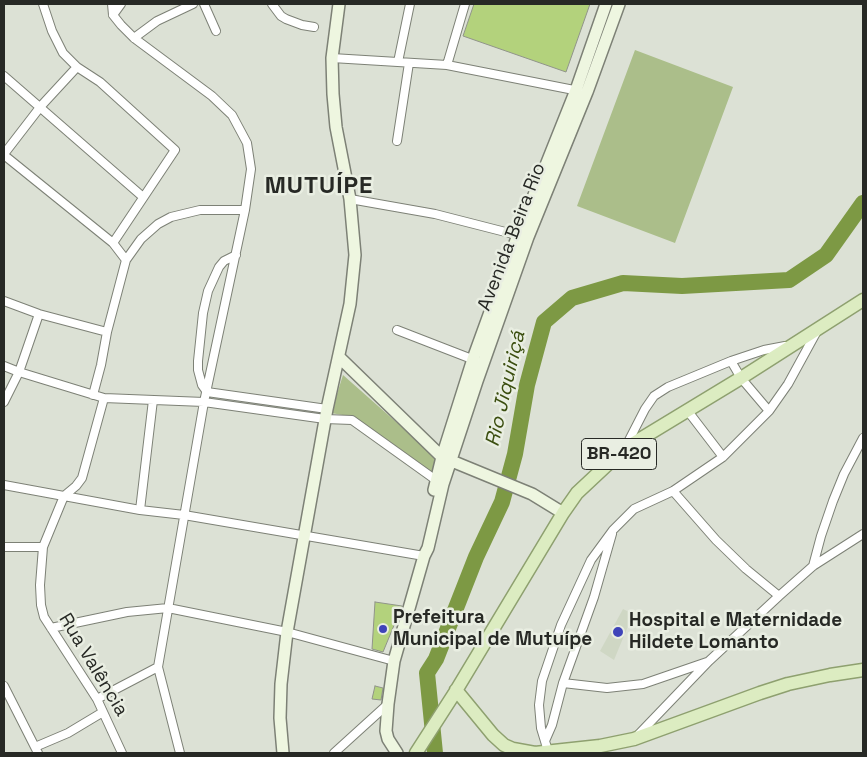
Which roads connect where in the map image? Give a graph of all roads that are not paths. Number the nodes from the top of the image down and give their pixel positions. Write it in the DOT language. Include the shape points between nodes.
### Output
graph roads {
  1 [pos="43,4"];
  2 [pos="112,4"];
  3 [pos="121,4"];
  4 [pos="193,4"];
  5 [pos="204,4"];
  6 [pos="272,4"];
  7 [pos="339,4"];
  8 [pos="410,4"];
  9 [pos="465,4"];
  10 [pos="606,4"];
  11 [pos="619,4"];
  12 [pos="113,15"];
  13 [pos="314,27"];
  14 [pos="216,31"];
  15 [pos="134,38"];
  16 [pos="332,58"];
  17 [pos="398,62"];
  18 [pos="409,64"];
  19 [pos="447,65"];
  20 [pos="77,67"];
  21 [pos="4,76"];
  22 [pos="582,91"];
  23 [pos="40,106"];
  24 [pos="397,141"];
  25 [pos="4,155"];
  26 [pos="143,197"];
  27 [pos="350,199"];
  28 [pos="245,210"];
  29 [pos="523,236"];
  30 [pos="113,243"];
  31 [pos="236,255"];
  32 [pos="126,260"];
  33 [pos="863,300"];
  34 [pos="4,301"];
  35 [pos="39,314"];
  36 [pos="818,328"];
  37 [pos="397,330"];
  38 [pos="107,332"];
  39 [pos="794,344"];
  40 [pos="339,358"];
  41 [pos="478,361"];
  42 [pos="731,361"];
  43 [pos="4,366"];
  44 [pos="18,372"];
  45 [pos="741,378"];
  46 [pos="207,392"];
  47 [pos="93,395"];
  48 [pos="104,398"];
  49 [pos="258,399"];
  50 [pos="153,400"];
  51 [pos="4,402"];
  52 [pos="204,402"];
  53 [pos="257,409"];
  54 [pos="687,410"];
  55 [pos="769,411"];
  56 [pos="326,414"];
  57 [pos="863,438"];
  58 [pos="624,449"];
  59 [pos="723,457"];
  60 [pos="446,459"];
  61 [pos="439,483"];
  62 [pos="4,485"];
  63 [pos="672,490"];
  64 [pos="64,496"];
  65 [pos="140,510"];
  66 [pos="563,513"];
  67 [pos="184,515"];
  68 [pos="613,530"];
  69 [pos="863,534"];
  70 [pos="303,535"];
  71 [pos="4,547"];
  72 [pos="43,547"];
  73 [pos="424,556"];
  74 [pos="813,566"];
  75 [pos="779,596"];
  76 [pos="168,608"];
  77 [pos="51,628"];
  78 [pos="287,632"];
  79 [pos="709,661"];
  80 [pos="394,662"];
  81 [pos="158,667"];
  82 [pos="863,670"];
  83 [pos="563,683"];
  84 [pos="4,686"];
  85 [pos="455,692"];
  86 [pos="97,699"];
  87 [pos="388,704"];
  88 [pos="104,712"];
  89 [pos="388,739"];
  90 [pos="634,739"];
  91 [pos="547,746"];
  92 [pos="37,750"];
  93 [pos="417,751"];
  94 [pos="122,753"];
  95 [pos="180,753"];
  96 [pos="283,753"];
  97 [pos="334,753"];
  98 [pos="389,753"];
  99 [pos="397,753"];
  1 -- 20 [label="street" via="63,54"];
  2 -- 12 [label="street"];
  3 -- 12 [label="street"];
  4 -- 15 [label="street" via="157,20"];
  5 -- 14 [label="street"];
  6 -- 13 [label="street" via="286,19"];
  7 -- 16 [label="street"];
  8 -- 17 [label="street"];
  9 -- 19 [label="street"];
  10 -- 22 [label="street, Avenida Beira Rio"];
  11 -- 22 [label="street, Avenida Beira Rio"];
  12 -- 15 [label="street"];
  15 -- 28 [label="street" via="212,96 232,115 247,143 250,160"];
  16 -- 17 [label="street"];
  16 -- 27 [label="street" via="336,126"];
  17 -- 18 [label="street"];
  18 -- 19 [label="street"];
  18 -- 24 [label="street"];
  19 -- 22 [label="street"];
  20 -- 23 [label="street"];
  20 -- 26 [label="street" via="100,82 175,150"];
  21 -- 23 [label="street"];
  22 -- 29 [label="street, Avenida Beira Rio"];
  23 -- 25 [label="street"];
  23 -- 26 [label="street"];
  25 -- 30 [label="street"];
  26 -- 30 [label="street"];
  27 -- 29 [label="street" via="435,214"];
  27 -- 40 [label="street" via="355,255 350,304"];
  28 -- 31 [label="street"];
  28 -- 32 [label="street" via="200,210 171,217 142,239"];
  29 -- 41 [label="street, Avenida Beira Rio"];
  30 -- 32 [label="street"];
  31 -- 46 [label="street"];
  31 -- 46 [label="street" via="219,267 208,290 203,313 198,370"];
  32 -- 38 [label="street"];
  33 -- 36 [label="main road, BR-420"];
  34 -- 35 [label="street"];
  35 -- 38 [label="street"];
  35 -- 44 [label="street"];
  36 -- 39 [label="main road, BR-420"];
  36 -- 55 [label="street" via="788,384"];
  37 -- 41 [label="street"];
  38 -- 47 [label="street"];
  39 -- 42 [label="street"];
  39 -- 45 [label="main road, BR-420"];
  40 -- 56 [label="street"];
  40 -- 60 [label="street"];
  41 -- 60 [label="street, Avenida Beira Rio"];
  42 -- 45 [label="street"];
  42 -- 58 [label="street" via="654,396"];
  43 -- 44 [label="street"];
  44 -- 47 [label="street"];
  44 -- 51 [label="street"];
  45 -- 54 [label="main road, BR-420"];
  45 -- 55 [label="street"];
  46 -- 49 [label="street"];
  46 -- 52 [label="street"];
  47 -- 48 [label="street"];
  48 -- 50 [label="street"];
  48 -- 64 [label="street, Rua Valência" via="82,478"];
  49 -- 53 [label="street"];
  49 -- 56 [label="street"];
  50 -- 52 [label="street"];
  50 -- 65 [label="street"];
  52 -- 53 [label="street"];
  52 -- 67 [label="street"];
  53 -- 56 [label="street"];
  54 -- 58 [label="main road, BR-420"];
  54 -- 59 [label="street"];
  55 -- 59 [label="street"];
  56 -- 61 [label="street" via="352,420"];
  56 -- 70 [label="street"];
  57 -- 74 [label="street" via="833,501"];
  58 -- 66 [label="main road, BR-420" via="578,492"];
  59 -- 63 [label="street"];
  60 -- 61 [label="street, Avenida Beira Rio"];
  60 -- 66 [label="street" via="532,494"];
  61 -- 73 [label="street, Avenida Beira Rio"];
  62 -- 64 [label="street"];
  63 -- 68 [label="street" via="634,510"];
  63 -- 75 [label="street" via="716,540"];
  64 -- 65 [label="street"];
  64 -- 72 [label="street, Rua Valência"];
  65 -- 67 [label="street"];
  66 -- 85 [label="main road, BR-420"];
  67 -- 70 [label="street"];
  67 -- 76 [label="street"];
  68 -- 83 [label="street" via="594,597"];
  68 -- 91 [label="street" via="591,560 579,585 542,681 539,704 541,728"];
  69 -- 74 [label="street"];
  70 -- 73 [label="street"];
  70 -- 78 [label="street"];
  71 -- 72 [label="street"];
  72 -- 77 [label="street, Rua Valência" via="41,605"];
  73 -- 80 [label="street, Avenida Beira Rio"];
  74 -- 75 [label="street"];
  75 -- 79 [label="street"];
  76 -- 77 [label="street" via="127,612"];
  76 -- 78 [label="street"];
  76 -- 81 [label="street"];
  77 -- 86 [label="street, Rua Valência"];
  78 -- 80 [label="street"];
  78 -- 96 [label="street" via="281,684"];
  79 -- 83 [label="street" via="643,684 608,688"];
  79 -- 90 [label="street"];
  80 -- 87 [label="street, Avenida Beira Rio"];
  81 -- 86 [label="street"];
  81 -- 95 [label="street"];
  82 -- 90 [label="main road" via="779,687"];
  83 -- 91 [label="street"];
  84 -- 92 [label="street"];
  85 -- 91 [label="main road" via="504,745 513,750 535,753"];
  85 -- 93 [label="main road, BR-420"];
  86 -- 88 [label="street, Rua Valência"];
  87 -- 89 [label="street, Avenida Beira Rio"];
  87 -- 97 [label="street"];
  88 -- 92 [label="street"];
  88 -- 94 [label="street, Rua Valência"];
  89 -- 98 [label="street, Avenida Beira Rio"];
  89 -- 99 [label="street"];
  90 -- 91 [label="main road" via="600,746"];
}
